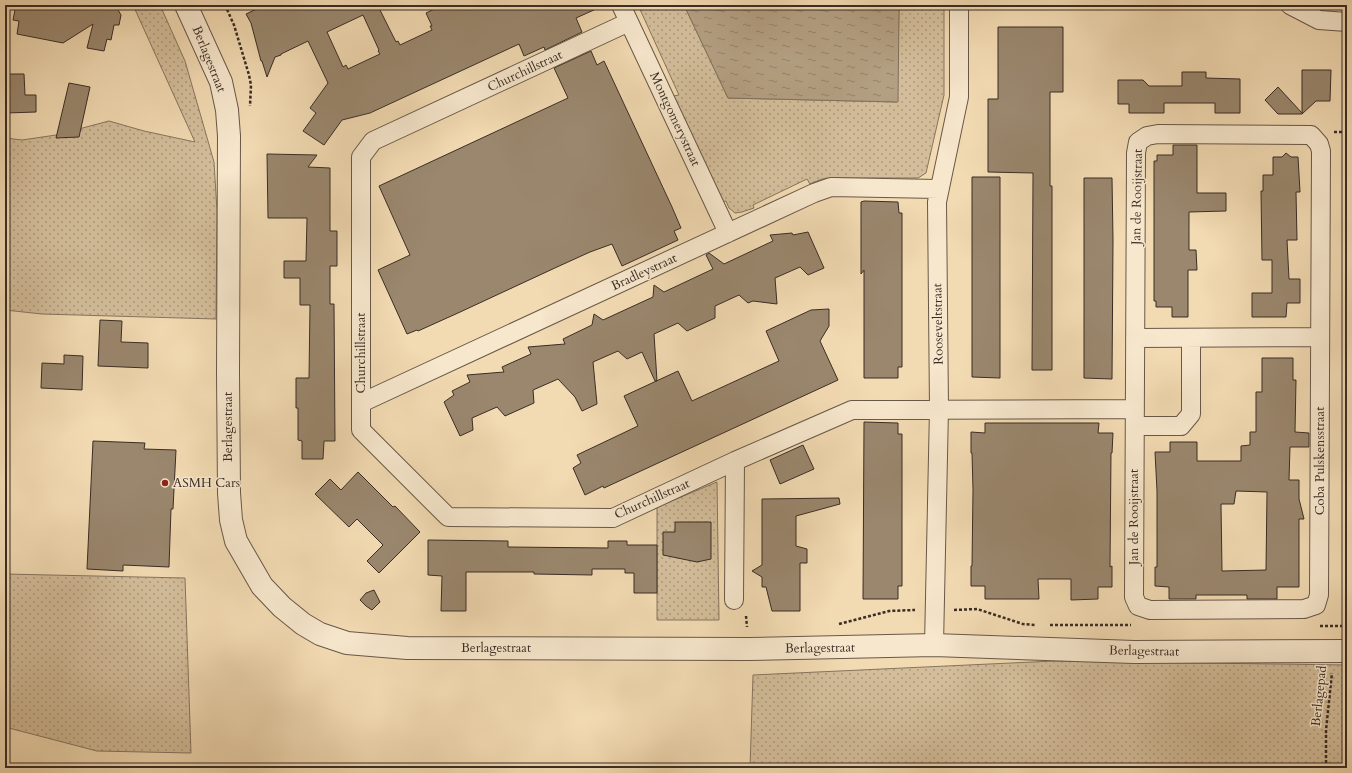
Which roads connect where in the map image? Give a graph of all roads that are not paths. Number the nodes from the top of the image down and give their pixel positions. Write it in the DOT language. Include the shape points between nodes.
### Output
graph roads {
  1 [pos="622,5"];
  2 [pos="959,5"];
  3 [pos="1290,5"];
  4 [pos="188,6"];
  5 [pos="629,22"];
  6 [pos="1347,22"];
  7 [pos="1315,140"];
  8 [pos="938,189"];
  9 [pos="728,233"];
  10 [pos="1135,338"];
  11 [pos="1191,338"];
  12 [pos="1320,338"];
  13 [pos="361,403"];
  14 [pos="939,409"];
  15 [pos="1135,409"];
  16 [pos="1135,426"];
  17 [pos="735,462"];
  18 [pos="734,600"];
  19 [pos="1138,606"];
  20 [pos="934,645"];
  21 [pos="1340,651"];
  1 -- 5 [label="street, Montgomerystraat"];
  2 -- 8 [label="street, Rooseveltstraat" via="959,97"];
  3 -- 6 [label="street" via="1319,20"];
  4 -- 20 [label="street, Berlagestraat" via="221,82 227,110 231,520 236,541 262,586 282,607 320,634 347,643 386,647 749,649"];
  5 -- 9 [label="street, Montgomerystraat"];
  5 -- 13 [label="street, Churchillstraat" via="373,141 361,157"];
  7 -- 10 [label="street, Jan de Rooijstraat" via="1311,135 1302,134 1158,134 1147,136 1138,142"];
  7 -- 12 [label="street, Coba Pulskensstraat" via="1321,151"];
  8 -- 9 [label="street, Bradleystraat" via="831,187"];
  8 -- 14 [label="street, Rooseveltstraat"];
  9 -- 13 [label="street, Bradleystraat"];
  10 -- 11 [label="street"];
  10 -- 15 [label="street, Jan de Rooijstraat"];
  11 -- 12 [label="street"];
  11 -- 16 [label="street" via="1191,414 1181,426"];
  12 -- 19 [label="street, Coba Pulskensstraat" via="1320,594 1316,605 1304,609 1150,610"];
  13 -- 17 [label="street, Churchillstraat" via="361,430 448,517 613,518"];
  14 -- 15 [label="street"];
  14 -- 17 [label="street, Churchillstraat" via="852,410"];
  14 -- 20 [label="street, Rooseveltstraat"];
  15 -- 16 [label="street, Jan de Rooijstraat"];
  16 -- 19 [label="street, Jan de Rooijstraat" via="1134,597"];
  17 -- 18 [label="street"];
  20 -- 21 [label="street, Berlagestraat" via="1134,652"];
}
